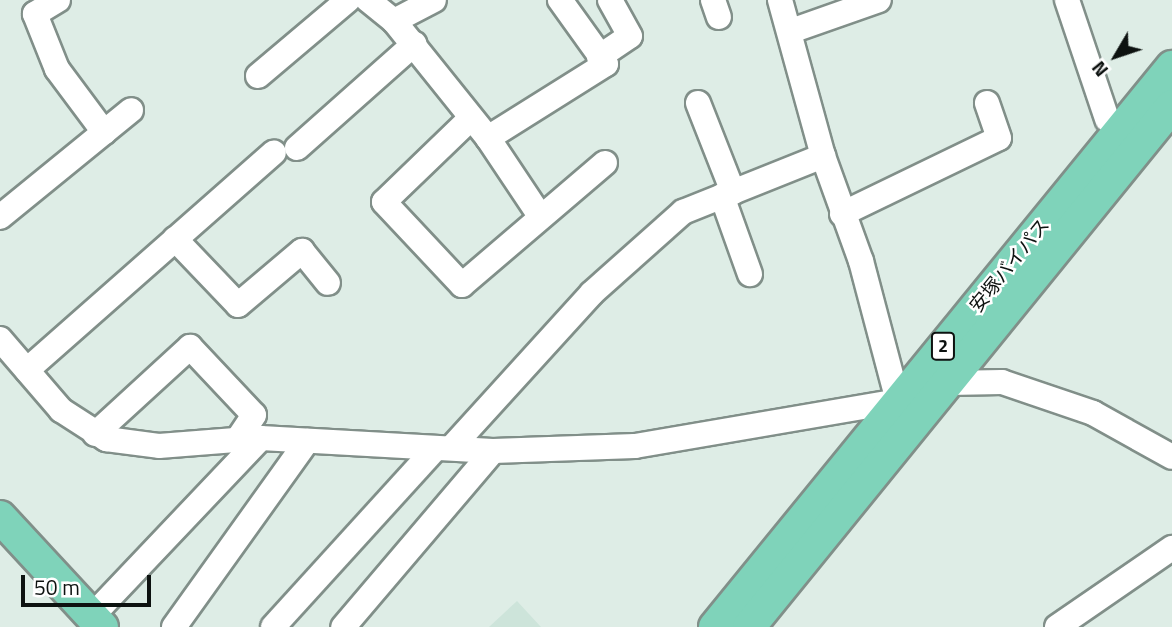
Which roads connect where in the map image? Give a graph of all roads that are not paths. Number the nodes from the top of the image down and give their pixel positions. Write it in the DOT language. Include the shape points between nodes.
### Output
graph roads {
  1 [pos="58,0"];
  2 [pos="348,0"];
  3 [pos="368,0"];
  4 [pos="434,0"];
  5 [pos="560,0"];
  6 [pos="610,0"];
  7 [pos="780,0"];
  8 [pos="1068,0"];
  9 [pos="871,1"];
  10 [pos="394,21"];
  11 [pos="791,31"];
  12 [pos="414,44"];
  13 [pos="599,57"];
  14 [pos="1172,67"];
  15 [pos="258,76"];
  16 [pos="698,103"];
  17 [pos="987,103"];
  18 [pos="1172,106"];
  19 [pos="131,110"];
  20 [pos="1107,119"];
  21 [pos="469,120"];
  22 [pos="104,132"];
  23 [pos="488,138"];
  24 [pos="823,156"];
  25 [pos="605,163"];
  26 [pos="727,194"];
  27 [pos="842,214"];
  28 [pos="540,216"];
  29 [pos="0,217"];
  30 [pos="175,239"];
  31 [pos="750,274"];
  32 [pos="328,283"];
  33 [pos="0,339"];
  34 [pos="27,370"];
  35 [pos="948,383"];
  36 [pos="898,401"];
  37 [pos="95,434"];
  38 [pos="250,438"];
  39 [pos="307,441"];
  40 [pos="444,448"];
  41 [pos="492,451"];
  42 [pos="1172,457"];
  43 [pos="0,517"];
  44 [pos="1172,548"];
  45 [pos="97,622"];
  46 [pos="174,627"];
  47 [pos="273,627"];
  48 [pos="343,627"];
  49 [pos="715,627"];
  50 [pos="749,627"];
  51 [pos="1056,627"];
  1 -- 22 [label="street" via="34,14 58,69"];
  2 -- 15 [label="street"];
  3 -- 10 [label="street"];
  4 -- 10 [label="street"];
  5 -- 13 [label="street"];
  6 -- 13 [label="street" via="630,36"];
  7 -- 11 [label="street"];
  8 -- 20 [label="street"];
  9 -- 11 [label="street"];
  10 -- 12 [label="street"];
  11 -- 24 [label="street"];
  12 -- 21 [label="street"];
  12 -- 30 [label="street"];
  13 -- 23 [label="street" via="606,64"];
  14 -- 36 [label="main road, 安塚バイパス / 2"];
  16 -- 26 [label="street"];
  17 -- 27 [label="street" via="999,138"];
  18 -- 35 [label="main road, 安塚バイパス / 2"];
  19 -- 22 [label="street"];
  21 -- 23 [label="street"];
  21 -- 28 [label="street" via="384,202 462,285"];
  22 -- 29 [label="street"];
  23 -- 28 [label="street"];
  24 -- 26 [label="street"];
  24 -- 27 [label="street"];
  25 -- 28 [label="street"];
  26 -- 31 [label="street"];
  26 -- 40 [label="street" via="683,212 592,293"];
  27 -- 36 [label="street" via="861,261"];
  30 -- 32 [label="street" via="238,305 302,251"];
  30 -- 34 [label="street"];
  33 -- 34 [label="street"];
  34 -- 37 [label="street" via="61,410"];
  35 -- 36 [label="street"];
  35 -- 42 [label="street" via="1002,382 1093,413"];
  35 -- 50 [label="main road, 安塚バイパス / 2"];
  36 -- 41 [label="street" via="635,446"];
  36 -- 49 [label="main road, 安塚バイパス / 2"];
  37 -- 38 [label="street" via="159,446"];
  37 -- 38 [label="street" via="190,346 254,415"];
  38 -- 39 [label="street"];
  38 -- 45 [label="street"];
  39 -- 40 [label="street"];
  39 -- 46 [label="street"];
  40 -- 41 [label="street"];
  40 -- 47 [label="street"];
  41 -- 48 [label="street"];
  43 -- 45 [label="main road"];
  44 -- 51 [label="street"];
}
